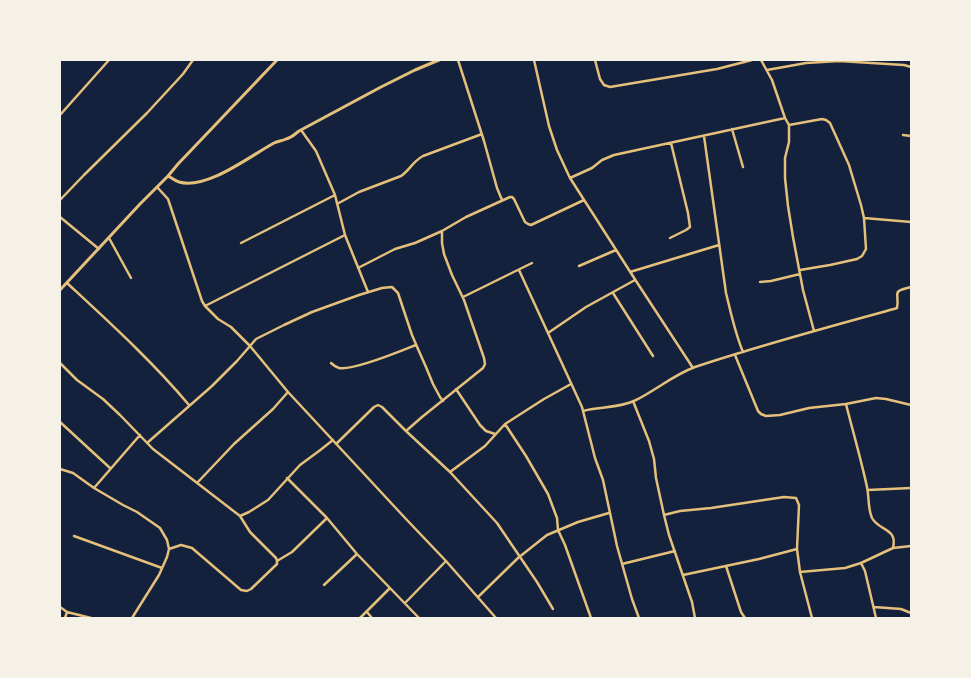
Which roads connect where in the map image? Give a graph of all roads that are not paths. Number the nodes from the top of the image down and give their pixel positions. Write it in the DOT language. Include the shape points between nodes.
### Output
graph roads {
  1 [pos="109,60"];
  2 [pos="193,60"];
  3 [pos="277,60"];
  4 [pos="439,60"];
  5 [pos="458,60"];
  6 [pos="534,60"];
  7 [pos="595,60"];
  8 [pos="752,60"];
  9 [pos="761,60"];
  10 [pos="911,67"];
  11 [pos="767,70"];
  12 [pos="60,115"];
  13 [pos="785,118"];
  14 [pos="789,125"];
  15 [pos="732,129"];
  16 [pos="302,130"];
  17 [pos="482,134"];
  18 [pos="904,135"];
  19 [pos="704,136"];
  20 [pos="911,136"];
  21 [pos="671,143"];
  22 [pos="743,168"];
  23 [pos="168,176"];
  24 [pos="570,178"];
  25 [pos="157,187"];
  26 [pos="335,195"];
  27 [pos="60,200"];
  28 [pos="502,200"];
  29 [pos="584,200"];
  30 [pos="337,204"];
  31 [pos="60,217"];
  32 [pos="864,218"];
  33 [pos="911,222"];
  34 [pos="442,231"];
  35 [pos="345,235"];
  36 [pos="109,238"];
  37 [pos="670,238"];
  38 [pos="241,243"];
  39 [pos="719,245"];
  40 [pos="99,249"];
  41 [pos="616,250"];
  42 [pos="532,263"];
  43 [pos="579,266"];
  44 [pos="358,268"];
  45 [pos="519,270"];
  46 [pos="800,270"];
  47 [pos="630,272"];
  48 [pos="800,274"];
  49 [pos="131,278"];
  50 [pos="636,280"];
  51 [pos="760,282"];
  52 [pos="66,284"];
  53 [pos="911,287"];
  54 [pos="60,290"];
  55 [pos="368,292"];
  56 [pos="613,293"];
  57 [pos="463,297"];
  58 [pos="205,306"];
  59 [pos="814,331"];
  60 [pos="548,333"];
  61 [pos="416,345"];
  62 [pos="250,346"];
  63 [pos="742,352"];
  64 [pos="735,355"];
  65 [pos="653,356"];
  66 [pos="60,363"];
  67 [pos="331,363"];
  68 [pos="693,368"];
  69 [pos="571,384"];
  70 [pos="456,389"];
  71 [pos="288,392"];
  72 [pos="443,401"];
  73 [pos="633,402"];
  74 [pos="846,404"];
  75 [pos="189,405"];
  76 [pos="911,405"];
  77 [pos="583,411"];
  78 [pos="60,422"];
  79 [pos="506,424"];
  80 [pos="406,431"];
  81 [pos="495,434"];
  82 [pos="140,435"];
  83 [pos="332,440"];
  84 [pos="147,442"];
  85 [pos="336,444"];
  86 [pos="110,468"];
  87 [pos="60,469"];
  88 [pos="450,472"];
  89 [pos="287,478"];
  90 [pos="198,483"];
  91 [pos="94,488"];
  92 [pos="911,488"];
  93 [pos="868,490"];
  94 [pos="609,512"];
  95 [pos="664,515"];
  96 [pos="240,516"];
  97 [pos="327,518"];
  98 [pos="558,530"];
  99 [pos="74,536"];
  100 [pos="911,546"];
  101 [pos="797,548"];
  102 [pos="893,548"];
  103 [pos="169,549"];
  104 [pos="675,551"];
  105 [pos="357,554"];
  106 [pos="520,557"];
  107 [pos="277,561"];
  108 [pos="446,562"];
  109 [pos="862,563"];
  110 [pos="622,564"];
  111 [pos="726,566"];
  112 [pos="162,568"];
  113 [pos="800,572"];
  114 [pos="683,575"];
  115 [pos="324,585"];
  116 [pos="390,588"];
  117 [pos="478,597"];
  118 [pos="405,603"];
  119 [pos="60,607"];
  120 [pos="874,607"];
  121 [pos="553,609"];
  122 [pos="68,612"];
  123 [pos="367,612"];
  124 [pos="911,612"];
  125 [pos="65,618"];
  126 [pos="91,618"];
  127 [pos="132,618"];
  128 [pos="360,618"];
  129 [pos="372,618"];
  130 [pos="419,618"];
  131 [pos="496,618"];
  132 [pos="591,618"];
  133 [pos="639,618"];
  134 [pos="695,618"];
  135 [pos="745,618"];
  136 [pos="812,618"];
  137 [pos="876,618"];
  1 -- 12 [label="street"];
  2 -- 27 [label="street" via="147,113"];
  3 -- 23 [label="street"];
  4 -- 16 [label="street" via="381,87"];
  5 -- 17 [label="street"];
  6 -- 24 [label="street" via="549,126"];
  7 -- 8 [label="street" via="600,79 604,85 610,87 717,69"];
  9 -- 11 [label="street"];
  10 -- 11 [label="street" via="839,61"];
  11 -- 13 [label="street"];
  13 -- 14 [label="street"];
  13 -- 15 [label="street"];
  14 -- 32 [label="street" via="822,119 830,123 849,165"];
  14 -- 46 [label="street" via="785,178"];
  15 -- 19 [label="street"];
  15 -- 22 [label="street"];
  16 -- 23 [label="street" via="236,166 200,182 183,183"];
  16 -- 26 [label="street" via="316,151"];
  17 -- 28 [label="street"];
  17 -- 30 [label="street" via="422,156 400,176 359,192"];
  18 -- 20 [label="street"];
  19 -- 21 [label="street"];
  19 -- 39 [label="street"];
  21 -- 24 [label="street" via="614,155"];
  21 -- 37 [label="street" via="690,227"];
  23 -- 25 [label="street"];
  24 -- 29 [label="street"];
  25 -- 36 [label="street"];
  25 -- 58 [label="street" via="168,199"];
  26 -- 30 [label="street"];
  26 -- 38 [label="street"];
  28 -- 29 [label="street" via="512,197 525,222 531,225"];
  28 -- 34 [label="street"];
  29 -- 41 [label="street"];
  30 -- 35 [label="street"];
  31 -- 40 [label="street"];
  32 -- 33 [label="street"];
  32 -- 46 [label="street" via="866,249 862,256 836,264"];
  34 -- 44 [label="street" via="395,249"];
  34 -- 57 [label="street" via="444,254"];
  35 -- 44 [label="street"];
  35 -- 58 [label="street"];
  36 -- 40 [label="street"];
  36 -- 49 [label="street"];
  39 -- 47 [label="street"];
  39 -- 63 [label="street" via="726,293"];
  40 -- 52 [label="street"];
  41 -- 43 [label="street"];
  41 -- 47 [label="street"];
  42 -- 45 [label="street"];
  44 -- 55 [label="street"];
  45 -- 57 [label="street"];
  45 -- 60 [label="street"];
  46 -- 48 [label="street"];
  47 -- 50 [label="street"];
  48 -- 51 [label="street"];
  48 -- 59 [label="street"];
  50 -- 56 [label="street"];
  50 -- 68 [label="street"];
  52 -- 54 [label="street"];
  52 -- 75 [label="street" via="111,323"];
  53 -- 59 [label="street" via="896,294 897,308"];
  55 -- 61 [label="street" via="392,287 398,293"];
  55 -- 62 [label="street" via="284,324 256,339"];
  56 -- 60 [label="street" via="586,307"];
  56 -- 65 [label="street"];
  57 -- 70 [label="street" via="485,364"];
  58 -- 62 [label="street"];
  59 -- 63 [label="street"];
  60 -- 69 [label="street"];
  61 -- 67 [label="street" via="367,363 339,368"];
  61 -- 72 [label="street"];
  62 -- 71 [label="street"];
  62 -- 75 [label="street" via="212,386"];
  63 -- 64 [label="street"];
  64 -- 68 [label="street"];
  64 -- 74 [label="street" via="758,411 766,416"];
  66 -- 82 [label="street" via="77,380 103,399"];
  68 -- 73 [label="street"];
  69 -- 77 [label="street"];
  69 -- 79 [label="street"];
  70 -- 72 [label="street"];
  70 -- 81 [label="street" via="480,425 486,431"];
  71 -- 83 [label="street"];
  71 -- 90 [label="street"];
  72 -- 80 [label="street"];
  73 -- 77 [label="street"];
  73 -- 95 [label="street" via="654,459"];
  74 -- 76 [label="street" via="876,398"];
  74 -- 93 [label="street"];
  75 -- 84 [label="street"];
  77 -- 94 [label="street" via="603,480"];
  78 -- 86 [label="street"];
  79 -- 81 [label="street"];
  79 -- 98 [label="street" via="548,494 557,518"];
  80 -- 85 [label="street" via="378,405"];
  80 -- 88 [label="street"];
  81 -- 88 [label="street" via="485,446"];
  82 -- 84 [label="street"];
  82 -- 86 [label="street"];
  83 -- 85 [label="street"];
  83 -- 89 [label="street"];
  84 -- 90 [label="street"];
  85 -- 108 [label="street"];
  86 -- 91 [label="street"];
  87 -- 91 [label="street" via="73,473"];
  88 -- 106 [label="street" via="497,522"];
  89 -- 96 [label="street" via="268,500"];
  89 -- 97 [label="street"];
  90 -- 96 [label="street"];
  91 -- 103 [label="street" via="160,528"];
  92 -- 93 [label="street"];
  93 -- 102 [label="street" via="872,517 891,533"];
  94 -- 98 [label="street"];
  94 -- 110 [label="street"];
  95 -- 101 [label="street" via="784,497 796,498 799,505"];
  95 -- 104 [label="street"];
  96 -- 107 [label="street" via="250,532"];
  97 -- 105 [label="street"];
  97 -- 107 [label="street" via="292,552"];
  98 -- 106 [label="street" via="547,535"];
  98 -- 132 [label="street"];
  99 -- 112 [label="street"];
  100 -- 102 [label="street"];
  101 -- 111 [label="street"];
  101 -- 113 [label="street"];
  102 -- 109 [label="street"];
  103 -- 107 [label="street" via="181,545 192,548 241,590 246,591 251,589"];
  103 -- 112 [label="street"];
  104 -- 110 [label="street"];
  104 -- 114 [label="street"];
  105 -- 115 [label="street"];
  105 -- 116 [label="street"];
  106 -- 117 [label="street"];
  106 -- 121 [label="street"];
  108 -- 117 [label="street"];
  108 -- 118 [label="street"];
  109 -- 113 [label="street" via="845,568"];
  109 -- 120 [label="street"];
  110 -- 133 [label="street"];
  111 -- 114 [label="street"];
  111 -- 135 [label="street"];
  112 -- 127 [label="street"];
  113 -- 136 [label="street"];
  114 -- 134 [label="street"];
  116 -- 118 [label="street"];
  116 -- 123 [label="street"];
  117 -- 131 [label="street"];
  118 -- 130 [label="street"];
  119 -- 122 [label="street"];
  120 -- 124 [label="street"];
  120 -- 137 [label="street"];
  122 -- 125 [label="street"];
  122 -- 126 [label="street"];
  123 -- 128 [label="street"];
  123 -- 129 [label="street"];
}
